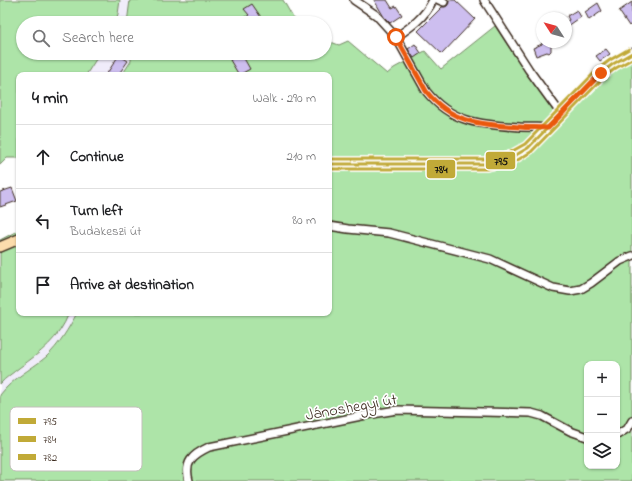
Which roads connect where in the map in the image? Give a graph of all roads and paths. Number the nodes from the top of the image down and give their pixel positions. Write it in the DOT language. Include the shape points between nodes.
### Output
graph roads {
  1 [pos="354,0"];
  2 [pos="433,0"];
  3 [pos="484,0"];
  4 [pos="396,37"];
  5 [pos="632,52"];
  6 [pos="562,114"];
  7 [pos="548,128"];
  8 [pos="332,164"];
  9 [pos="332,227"];
  10 [pos="16,240"];
  11 [pos="0,248"];
  12 [pos="632,256"];
  13 [pos="632,421"];
  14 [pos="620,433"];
  15 [pos="584,436"];
  16 [pos="189,481"];
  1 -- 4 [label="street" via="376,15"];
  2 -- 4 [label="street" via="423,16"];
  3 -- 6 [label="street" via="529,70"];
  4 -- 7 [label="street" via="426,91 445,110 471,122"];
  5 -- 6 [label="main road" via="601,73"];
  6 -- 7 [label="main road"];
  7 -- 8 [label="main road" via="518,154 504,161 492,163"];
  9 -- 12 [label="street" via="389,233 490,259 553,288 570,291 581,289 620,261"];
  10 -- 11 [label="main road"];
  13 -- 14 [label="street" via="628,428"];
  15 -- 16 [label="street, Jánoshegyi út" via="531,413 397,410 209,447 198,452 189,462"];
}
